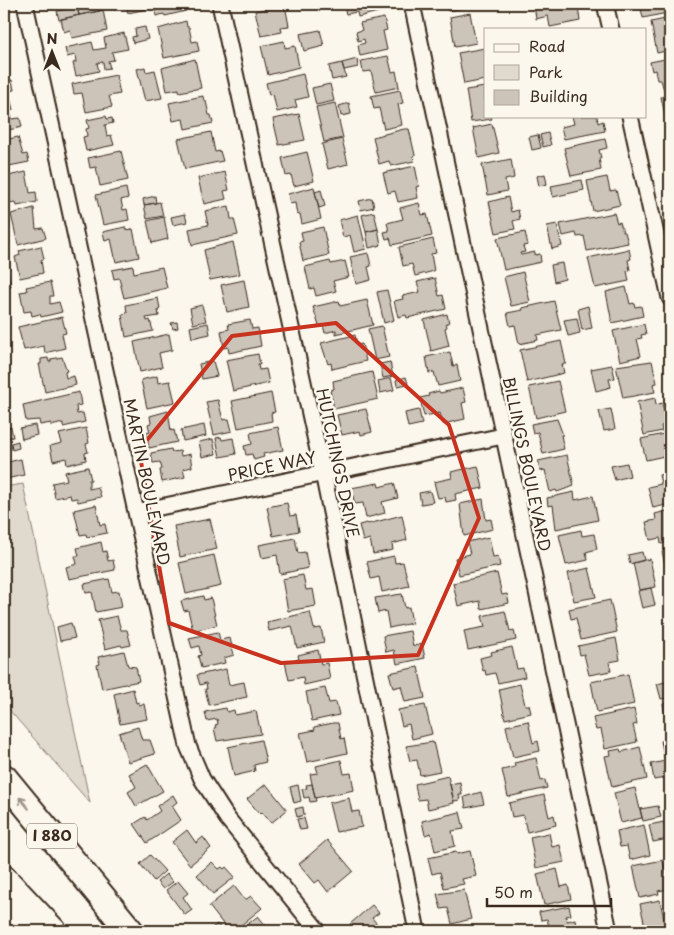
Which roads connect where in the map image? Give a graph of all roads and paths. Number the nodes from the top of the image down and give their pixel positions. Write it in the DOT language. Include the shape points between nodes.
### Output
graph roads {
  1 [pos="25,4"];
  2 [pos="220,4"];
  3 [pos="412,4"];
  4 [pos="605,4"];
  5 [pos="611,28"];
  6 [pos="630,118"];
  7 [pos="670,298"];
  8 [pos="503,436"];
  9 [pos="323,473"];
  10 [pos="136,512"];
  11 [pos="4,778"];
  12 [pos="4,879"];
  13 [pos="4,900"];
  14 [pos="26,931"];
  15 [pos="53,931"];
  16 [pos="130,931"];
  17 [pos="318,931"];
  18 [pos="417,931"];
  19 [pos="610,931"];
  1 -- 10 [label="street, MARTIN BOULEVARD"];
  2 -- 9 [label="street, HUTCHINGS DRIVE"];
  3 -- 8 [label="street, BILLINGS BOULEVARD"];
  4 -- 5 [label="street"];
  6 -- 7 [label="street"];
  8 -- 9 [label="street, PRICE WAY"];
  8 -- 19 [label="street, BILLINGS BOULEVARD"];
  9 -- 10 [label="street, PRICE WAY"];
  9 -- 18 [label="street, HUTCHINGS DRIVE"];
  10 -- 17 [label="street, MARTIN BOULEVARD" via="188,746 202,779 227,818"];
  16 -- 11 [label="highway, I 880, one-way"];
  12 -- 15 [label="highway"];
  13 -- 14 [label="highway"];
}
